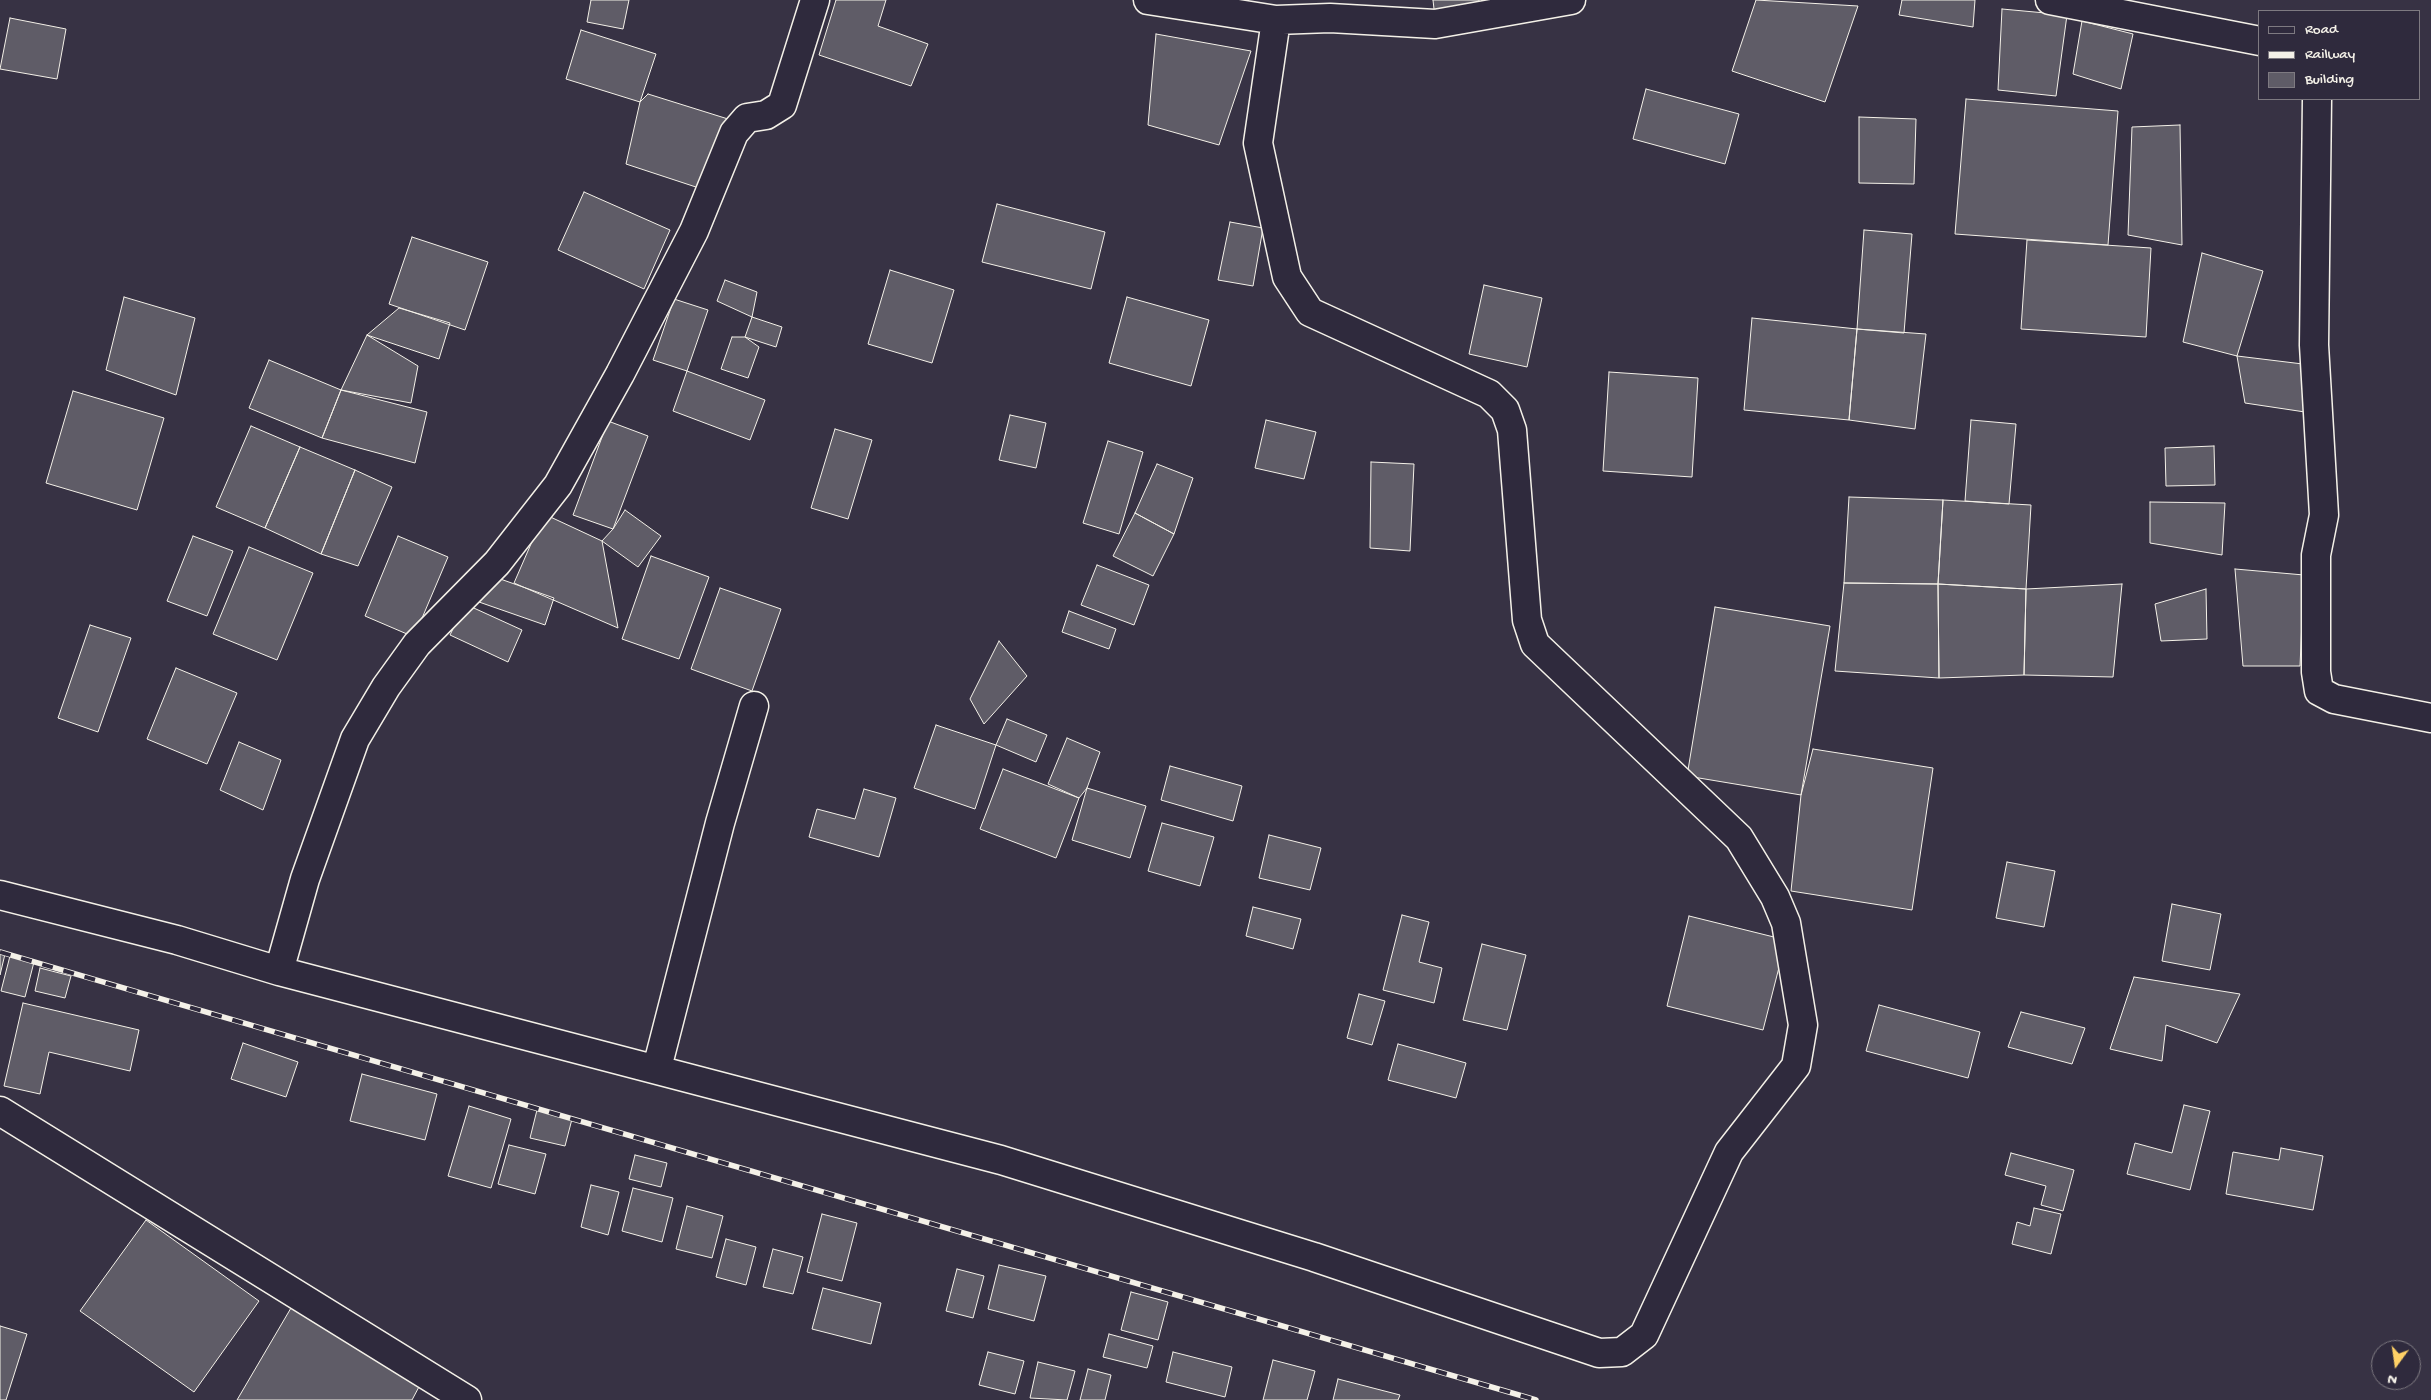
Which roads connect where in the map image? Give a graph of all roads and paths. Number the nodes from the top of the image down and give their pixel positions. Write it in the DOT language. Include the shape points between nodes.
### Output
graph roads {
  1 [pos="815,0"];
  2 [pos="1148,0"];
  3 [pos="1571,0"];
  4 [pos="2050,0"];
  5 [pos="1276,20"];
  6 [pos="2258,41"];
  7 [pos="2317,100"];
  8 [pos="754,706"];
  9 [pos="2431,718"];
  10 [pos="0,894"];
  11 [pos="279,971"];
  12 [pos="657,1068"];
  13 [pos="0,1111"];
  14 [pos="453,1396"];
  1 -- 11 [label="street" via="782,105 766,115 747,118 734,133 694,231 558,485 497,563 417,644 354,739 305,879"];
  2 -- 5 [label="street"];
  3 -- 5 [label="street" via="1435,24 1330,18"];
  4 -- 6 [label="street"];
  5 -- 12 [label="street" via="1258,143 1287,277 1310,312 1489,394 1505,410 1512,430 1527,620 1535,644 1739,838 1775,897 1786,923 1803,1025 1796,1066 1729,1152 1644,1336 1622,1352 1598,1353 1314,1257 1001,1160"];
  7 -- 9 [label="street" via="2314,345 2324,515 2316,555 2316,672 2319,692 2334,699"];
  8 -- 12 [label="street" via="720,823"];
  10 -- 11 [label="street" via="177,940"];
  11 -- 12 [label="street"];
  13 -- 14 [label="street"];
}
